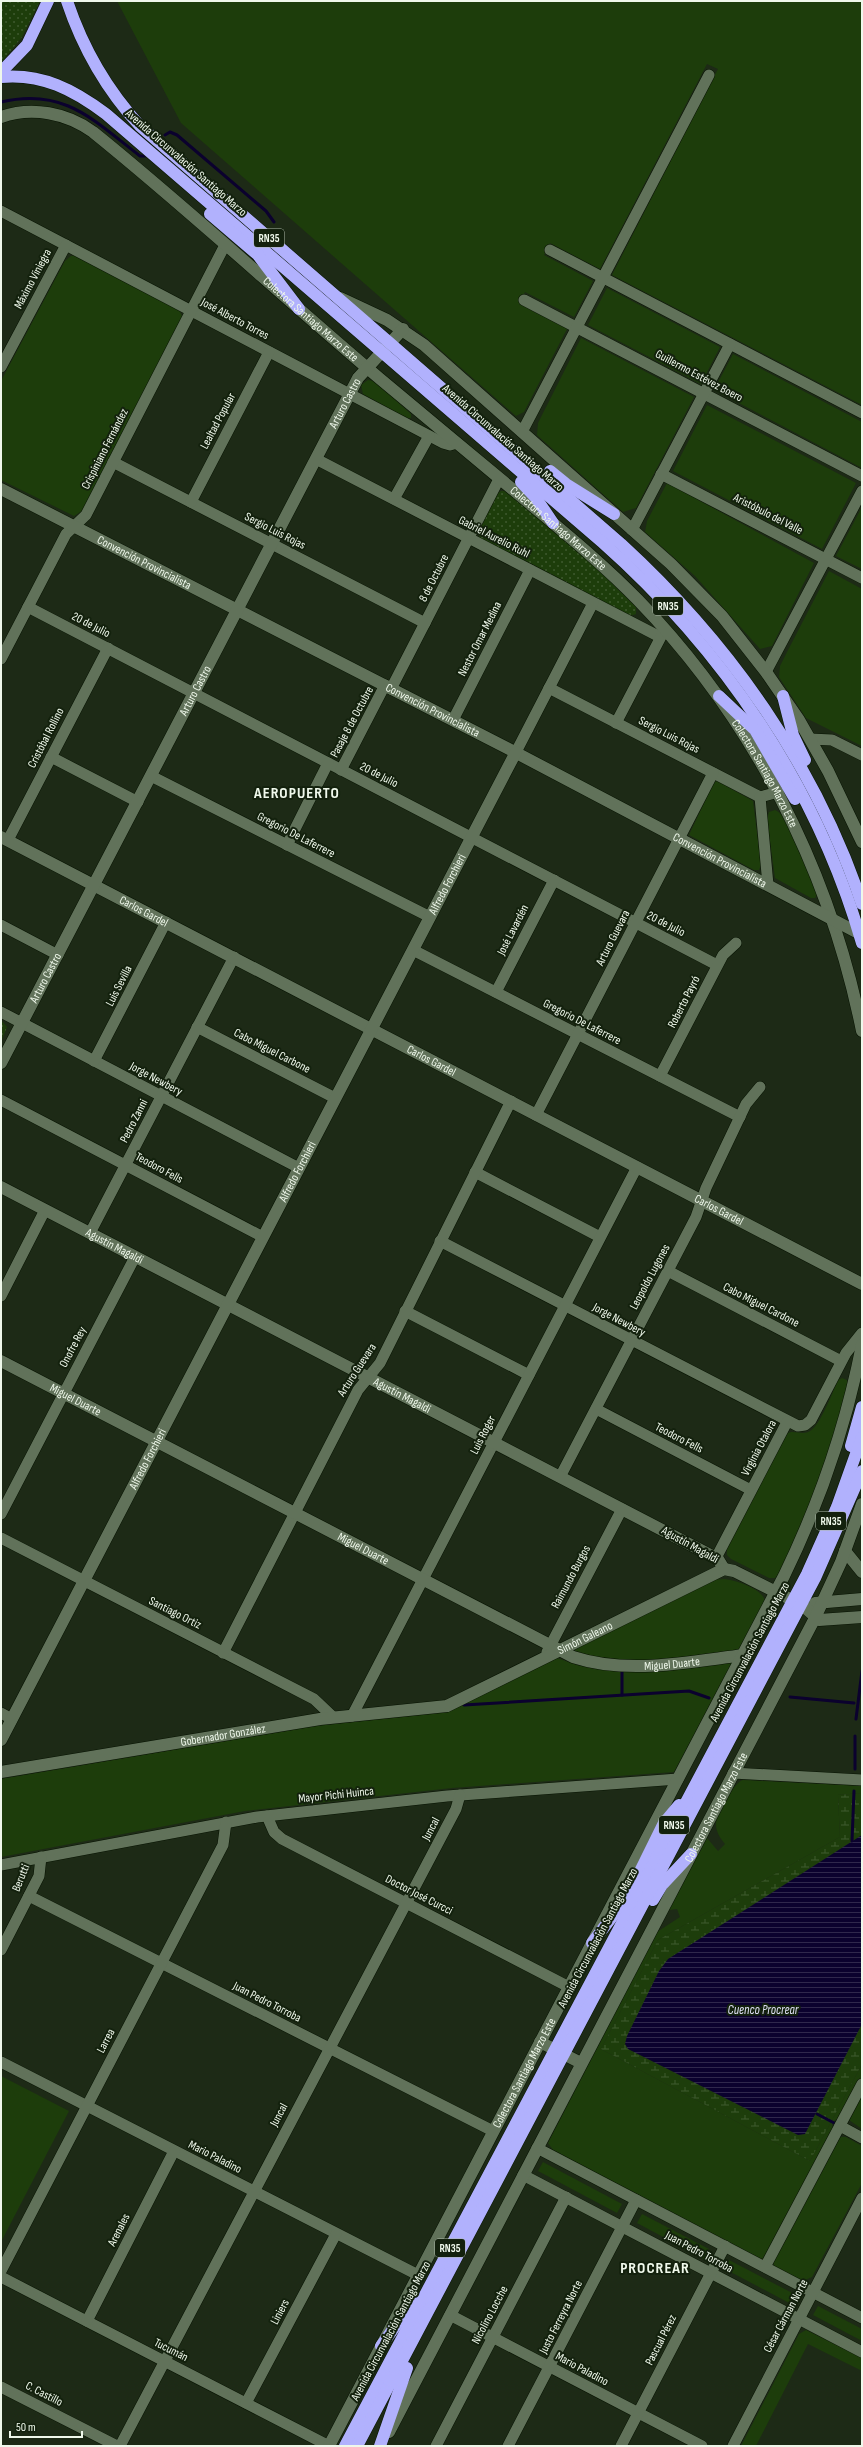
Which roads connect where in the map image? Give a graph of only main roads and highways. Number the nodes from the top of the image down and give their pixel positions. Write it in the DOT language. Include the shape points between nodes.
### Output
graph roads {
  1 [pos="48,1"];
  2 [pos="67,1"];
  3 [pos="1,72"];
  4 [pos="1,77"];
  5 [pos="158,157"];
  6 [pos="300,310"];
  7 [pos="387,348"];
  8 [pos="420,384"];
  9 [pos="441,388"];
  10 [pos="614,514"];
  11 [pos="553,524"];
  12 [pos="719,696"];
  13 [pos="783,696"];
  14 [pos="822,836"];
  15 [pos="853,878"];
  16 [pos="862,904"];
  17 [pos="861,937"];
  18 [pos="862,1407"];
  19 [pos="862,1437"];
  20 [pos="862,1471"];
  21 [pos="837,1507"];
  22 [pos="797,1603"];
  23 [pos="697,1782"];
  24 [pos="691,1854"];
  25 [pos="592,1943"];
  26 [pos="586,2012"];
  27 [pos="559,2052"];
  28 [pos="475,2202"];
  29 [pos="467,2237"];
  30 [pos="381,2346"];
  31 [pos="345,2446"];
  32 [pos="357,2446"];
  33 [pos="381,2446"];
  1 -- 3 [label="highway" via="27,45"];
  2 -- 7 [label="highway, Avenida Circunvalación Santiago Marzo / RN35" via="92,63 134,119 335,295"];
  4 -- 5 [label="highway, Avenida Circunvalación Santiago Marzo / RN35" via="39,79 68,89 106,114"];
  5 -- 6 [label="highway" via="196,201 258,255"];
  5 -- 7 [label="highway, Avenida Circunvalación Santiago Marzo / RN35"];
  7 -- 8 [label="highway, Avenida Circunvalación Santiago Marzo / RN35"];
  7 -- 9 [label="highway, Avenida Circunvalación Santiago Marzo / RN35"];
  8 -- 11 [label="highway" via="461,430 530,490"];
  8 -- 14 [label="highway, Avenida Circunvalación Santiago Marzo / RN35" via="613,552 677,615 753,712 788,769"];
  9 -- 10 [label="highway" via="495,424 563,482"];
  9 -- 15 [label="highway, Avenida Circunvalación Santiago Marzo / RN35" via="626,548 704,629 748,685 788,746 823,810"];
  12 -- 14 [label="highway" via="755,730 799,806"];
  13 -- 15 [label="highway" via="796,741 840,826"];
  14 -- 17 [label="highway, Avenida Circunvalación Santiago Marzo / RN35" via="840,876"];
  15 -- 16 [label="highway, Avenida Circunvalación Santiago Marzo / RN35"];
  18 -- 21 [label="highway" via="842,1474"];
  19 -- 21 [label="highway, Avenida Circunvalación Santiago Marzo / RN35"];
  20 -- 22 [label="highway, Avenida Circunvalación Santiago Marzo / RN35" via="838,1529"];
  21 -- 22 [label="highway, Avenida Circunvalación Santiago Marzo / RN35"];
  22 -- 23 [label="highway, Avenida Circunvalación Santiago Marzo / RN35"];
  22 -- 26 [label="highway, Avenida Circunvalación Santiago Marzo / RN35"];
  23 -- 25 [label="highway" via="664,1823 628,1896"];
  23 -- 27 [label="highway, Avenida Circunvalación Santiago Marzo / RN35"];
  24 -- 26 [label="highway" via="658,1890 617,1967"];
  26 -- 27 [label="highway, Avenida Circunvalación Santiago Marzo / RN35"];
  27 -- 28 [label="highway, Avenida Circunvalación Santiago Marzo / RN35"];
  27 -- 29 [label="highway, Avenida Circunvalación Santiago Marzo / RN35"];
  28 -- 30 [label="highway" via="446,2240 409,2308"];
  28 -- 31 [label="highway, Avenida Circunvalación Santiago Marzo / RN35"];
  29 -- 32 [label="highway, Avenida Circunvalación Santiago Marzo / RN35"];
  29 -- 33 [label="highway" via="441,2302 401,2381"];
}
